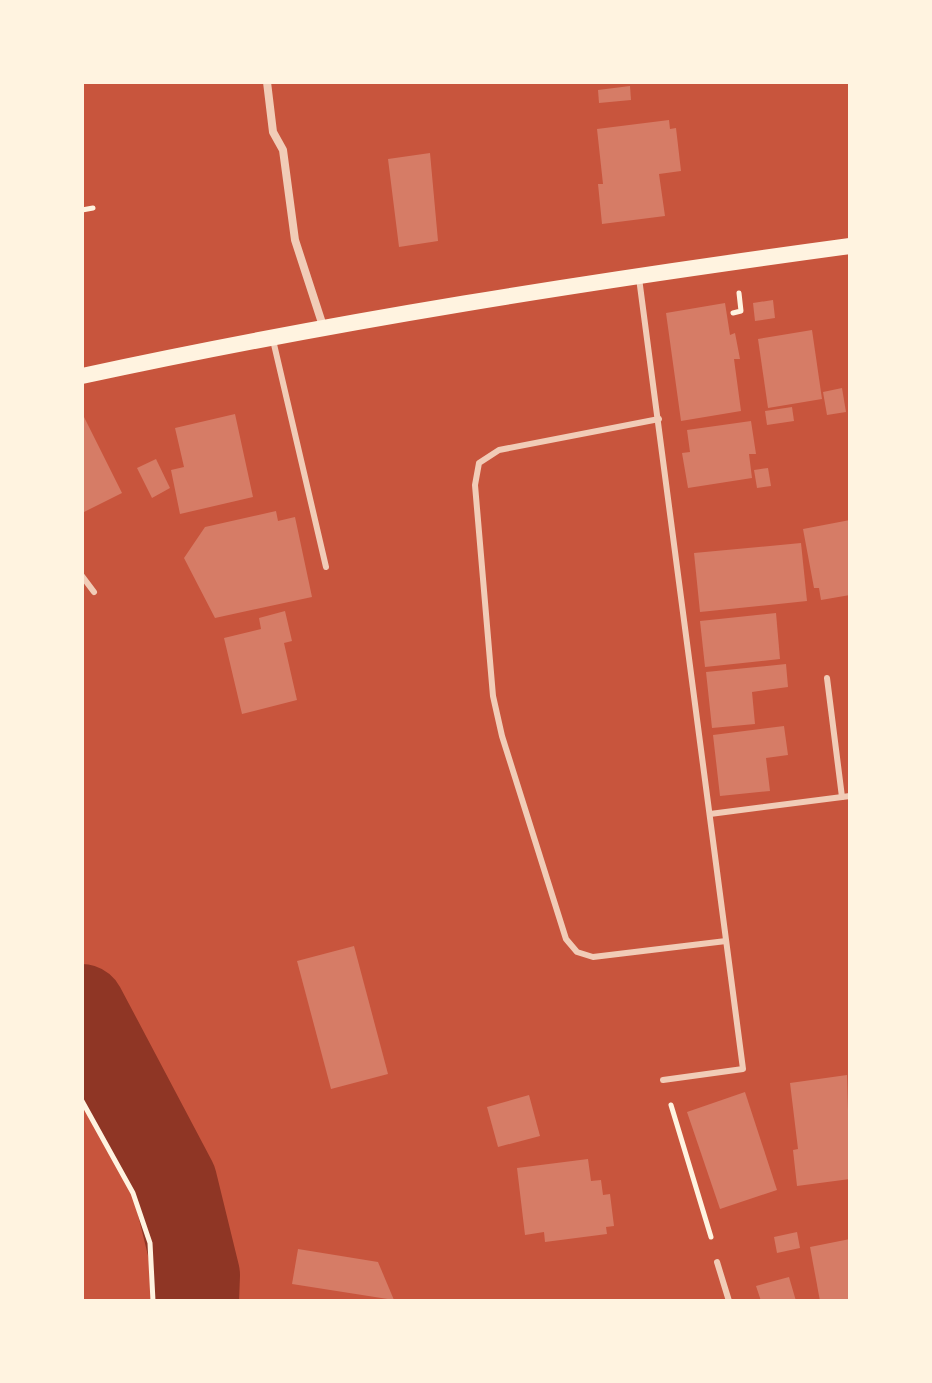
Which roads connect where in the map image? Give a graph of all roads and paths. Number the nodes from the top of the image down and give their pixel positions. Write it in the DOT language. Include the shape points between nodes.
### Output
graph roads {
  1 [pos="267,82"];
  2 [pos="93,208"];
  3 [pos="82,210"];
  4 [pos="850,246"];
  5 [pos="638,274"];
  6 [pos="738,292"];
  7 [pos="733,313"];
  8 [pos="323,326"];
  9 [pos="271,336"];
  10 [pos="82,376"];
  11 [pos="659,419"];
  12 [pos="326,567"];
  13 [pos="82,576"];
  14 [pos="94,592"];
  15 [pos="827,678"];
  16 [pos="846,796"];
  17 [pos="710,814"];
  18 [pos="726,941"];
  19 [pos="663,1080"];
  20 [pos="82,1101"];
  21 [pos="717,1262"];
  22 [pos="153,1301"];
  23 [pos="729,1301"];
  1 -- 8 [label="street" via="295,240"];
  2 -- 3 [label="path"];
  4 -- 5 [label="main road"];
  5 -- 8 [label="main road"];
  5 -- 11 [label="lane"];
  6 -- 7 [label="path" via="741,311"];
  8 -- 9 [label="main road"];
  9 -- 10 [label="main road"];
  9 -- 12 [label="lane"];
  11 -- 17 [label="lane"];
  11 -- 18 [label="lane" via="499,450 479,463 475,485 493,696 566,939 577,952 593,957"];
  13 -- 14 [label="lane"];
  15 -- 16 [label="lane"];
  16 -- 17 [label="lane"];
  17 -- 18 [label="lane"];
  18 -- 19 [label="lane" via="743,1069"];
  19 -- 21 [label="path"];
  20 -- 22 [label="path" via="133,1193 150,1243"];
  21 -- 23 [label="lane"];
}
